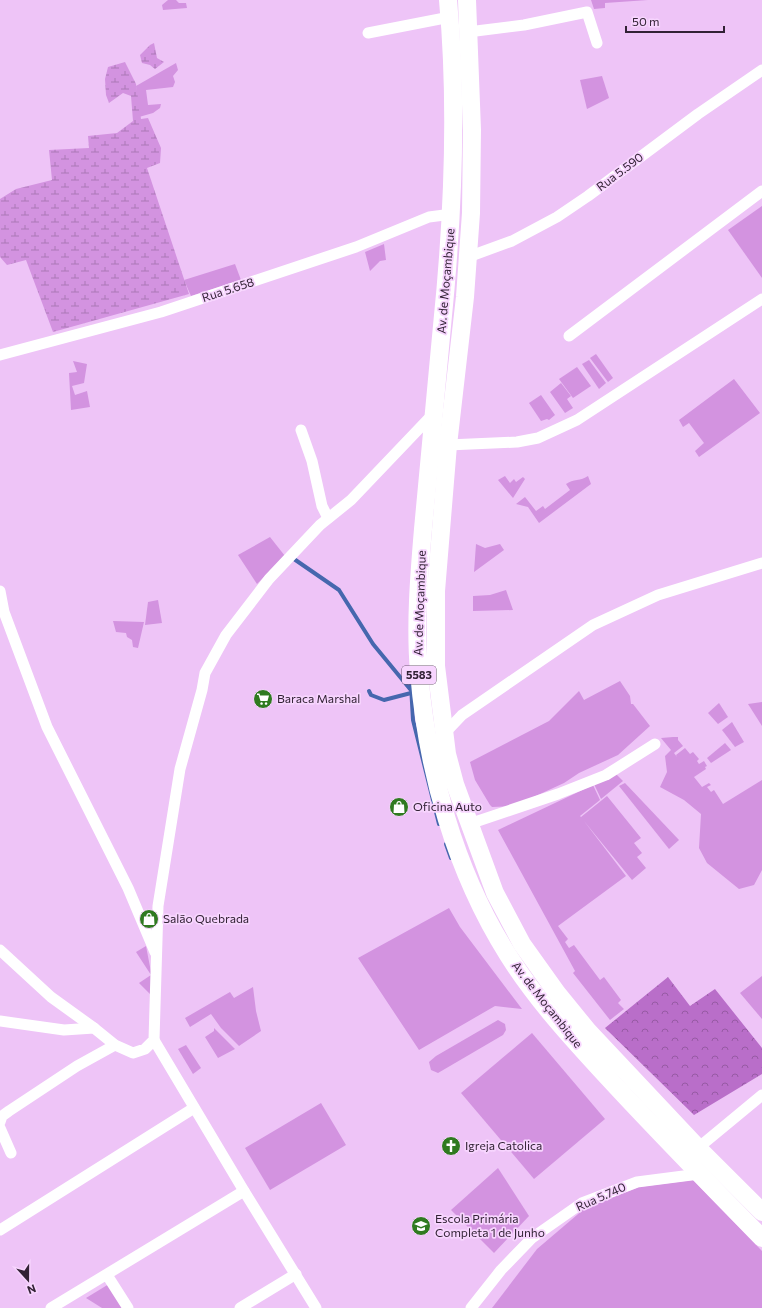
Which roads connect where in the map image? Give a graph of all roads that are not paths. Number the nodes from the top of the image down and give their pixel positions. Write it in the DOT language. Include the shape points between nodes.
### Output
graph roads {
  1 [pos="467,0"];
  2 [pos="449,9"];
  3 [pos="468,32"];
  4 [pos="368,33"];
  5 [pos="597,43"];
  6 [pos="762,70"];
  7 [pos="762,191"];
  8 [pos="452,214"];
  9 [pos="468,257"];
  10 [pos="762,299"];
  11 [pos="569,336"];
  12 [pos="0,355"];
  13 [pos="434,413"];
  14 [pos="301,430"];
  15 [pos="448,445"];
  16 [pos="328,518"];
  17 [pos="762,563"];
  18 [pos="0,591"];
  19 [pos="443,735"];
  20 [pos="655,744"];
  21 [pos="469,824"];
  22 [pos="0,950"];
  23 [pos="156,954"];
  24 [pos="0,1021"];
  25 [pos="94,1028"];
  26 [pos="154,1040"];
  27 [pos="115,1045"];
  28 [pos="762,1095"];
  29 [pos="194,1108"];
  30 [pos="0,1122"];
  31 [pos="0,1128"];
  32 [pos="698,1148"];
  33 [pos="11,1153"];
  34 [pos="699,1174"];
  35 [pos="244,1191"];
  36 [pos="762,1212"];
  37 [pos="0,1230"];
  38 [pos="762,1238"];
  39 [pos="296,1274"];
  40 [pos="107,1275"];
  41 [pos="51,1308"];
  42 [pos="128,1308"];
  43 [pos="240,1308"];
  44 [pos="316,1308"];
  45 [pos="471,1308"];
  1 -- 3 [label="highway, Av. de Moçambique / 5583"];
  2 -- 4 [label="street"];
  2 -- 8 [label="highway, Av. de Moçambique / 5583" via="454,130"];
  3 -- 5 [label="street" via="524,25 588,12"];
  3 -- 9 [label="highway, Av. de Moçambique / 5583" via="472,138"];
  6 -- 9 [label="street, Rua 5.590" via="556,217 512,241"];
  7 -- 11 [label="street"];
  8 -- 12 [label="street, Rua 5.658" via="429,217 356,248 160,312"];
  8 -- 13 [label="highway, Av. de Moçambique / 5583"];
  9 -- 15 [label="highway, Av. de Moçambique / 5583"];
  10 -- 15 [label="street" via="577,420 545,435 517,442"];
  13 -- 16 [label="street" via="351,500"];
  13 -- 34 [label="highway, Av. de Moçambique / 5583" via="418,591 418,670 437,791 480,904 507,954 574,1042"];
  14 -- 16 [label="street" via="312,461 322,506"];
  15 -- 19 [label="highway, Av. de Moçambique / 5583" via="436,591 436,666"];
  16 -- 23 [label="street" via="269,579 226,635 204,673 202,690 180,769 158,906"];
  17 -- 19 [label="street" via="658,595 593,625 462,716"];
  18 -- 23 [label="street" via="4,612 47,727 128,888"];
  19 -- 21 [label="highway, Av. de Moçambique / 5583"];
  20 -- 21 [label="street" via="606,775"];
  21 -- 32 [label="highway, Av. de Moçambique / 5583" via="495,893 527,950 557,994 588,1031"];
  22 -- 25 [label="street" via="51,996"];
  23 -- 26 [label="street"];
  24 -- 25 [label="street" via="64,1030"];
  25 -- 27 [label="street"];
  26 -- 27 [label="street" via="145,1049 134,1053"];
  26 -- 29 [label="street"];
  27 -- 30 [label="street" via="77,1066 9,1111 2,1116"];
  28 -- 32 [label="street"];
  29 -- 35 [label="street"];
  29 -- 37 [label="street"];
  31 -- 33 [label="street"];
  32 -- 36 [label="highway, Av. de Moçambique / 5583"];
  34 -- 38 [label="highway, Av. de Moçambique / 5583"];
  34 -- 45 [label="street, Rua 5.740" via="637,1182 582,1203 532,1238 501,1270"];
  35 -- 39 [label="street"];
  35 -- 40 [label="street"];
  39 -- 43 [label="street"];
  39 -- 44 [label="street"];
  40 -- 41 [label="street"];
  40 -- 42 [label="street"];
}
